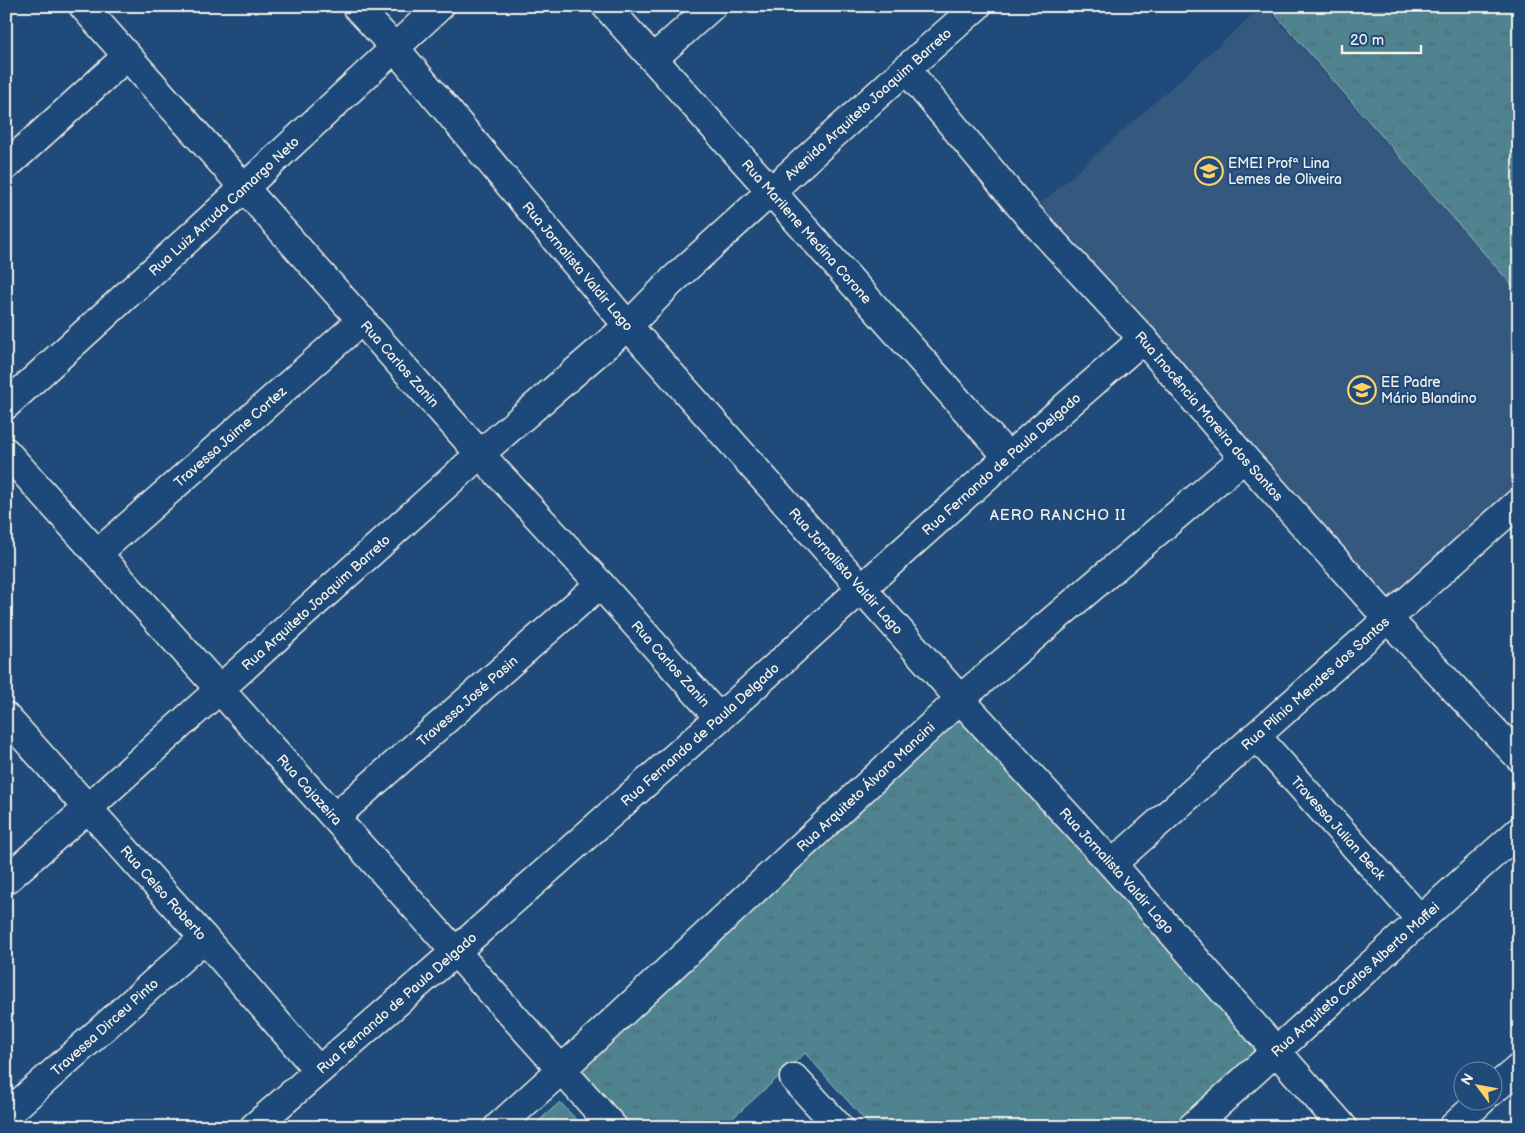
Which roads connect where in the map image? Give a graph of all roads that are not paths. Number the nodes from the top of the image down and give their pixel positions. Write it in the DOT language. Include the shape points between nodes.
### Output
graph roads {
  1 [pos="83,6"];
  2 [pos="356,6"];
  3 [pos="440,6"];
  4 [pos="606,6"];
  5 [pos="712,6"];
  6 [pos="977,6"];
  7 [pos="394,47"];
  8 [pos="127,56"];
  9 [pos="653,59"];
  10 [pos="906,69"];
  11 [pos="6,166"];
  12 [pos="243,189"];
  13 [pos="770,191"];
  14 [pos="362,320"];
  15 [pos="628,326"];
  16 [pos="1143,339"];
  17 [pos="6,405"];
  18 [pos="6,452"];
  19 [pos="480,454"];
  20 [pos="1008,457"];
  21 [pos="1244,458"];
  22 [pos="1519,502"];
  23 [pos="98,554"];
  24 [pos="600,584"];
  25 [pos="861,588"];
  26 [pos="1388,620"];
  27 [pos="219,689"];
  28 [pos="960,700"];
  29 [pos="6,717"];
  30 [pos="719,718"];
  31 [pos="1257,737"];
  32 [pos="1519,757"];
  33 [pos="88,808"];
  34 [pos="335,817"];
  35 [pos="1519,831"];
  36 [pos="1112,864"];
  37 [pos="6,880"];
  38 [pos="1420,919"];
  39 [pos="204,938"];
  40 [pos="456,952"];
  41 [pos="1277,1051"];
  42 [pos="1519,1068"];
  43 [pos="318,1070"];
  44 [pos="561,1070"];
  45 [pos="794,1078"];
  46 [pos="1502,1082"];
  47 [pos="1471,1110"];
  48 [pos="6,1115"];
  49 [pos="254,1127"];
  50 [pos="498,1127"];
  51 [pos="613,1127"];
  52 [pos="839,1127"];
  53 [pos="1192,1127"];
  54 [pos="1343,1127"];
  55 [pos="1453,1127"];
  1 -- 8 [label="street, Rua Carlos Zanin"];
  2 -- 7 [label="street, Rua Jornalista Valdir Lago"];
  3 -- 7 [label="street, Rua Luiz Arruda Camargo Neto"];
  4 -- 9 [label="street, Rua Marilene Medina Corone"];
  5 -- 9 [label="street"];
  6 -- 10 [label="street, Avenida Arquiteto Joaquim Barreto"];
  7 -- 12 [label="street, Rua Luiz Arruda Camargo Neto"];
  7 -- 15 [label="street, Rua Jornalista Valdir Lago"];
  8 -- 11 [label="street"];
  8 -- 12 [label="street, Rua Carlos Zanin"];
  9 -- 13 [label="street, Rua Marilene Medina Corone"];
  10 -- 13 [label="street, Avenida Arquiteto Joaquim Barreto"];
  10 -- 16 [label="street, Rua Inocência Moreira dos Santos" via="1027,214"];
  12 -- 14 [label="street, Rua Carlos Zanin"];
  12 -- 17 [label="street, Rua Luiz Arruda Camargo Neto"];
  13 -- 15 [label="street, Avenida Arquiteto Joaquim Barreto"];
  13 -- 20 [label="street, Rua Marilene Medina Corone"];
  14 -- 19 [label="street, Rua Carlos Zanin"];
  14 -- 23 [label="street, Travessa Jaime Cortez"];
  15 -- 19 [label="street, Rua Arquiteto Joaquim Barreto"];
  15 -- 25 [label="street, Rua Jornalista Valdir Lago"];
  16 -- 20 [label="street, Rua Fernando de Paula Delgado"];
  16 -- 21 [label="street, Rua Inocência Moreira dos Santos"];
  18 -- 23 [label="street, Rua Cajazeira"];
  19 -- 24 [label="street, Rua Carlos Zanin"];
  19 -- 27 [label="street, Rua Arquiteto Joaquim Barreto"];
  20 -- 25 [label="street, Rua Fernando de Paula Delgado"];
  21 -- 26 [label="street, Rua Inocência Moreira dos Santos"];
  21 -- 28 [label="street, Rua Arquiteto Álvaro Mancini"];
  22 -- 26 [label="street, Rua Plínio Mendes dos Santos"];
  23 -- 27 [label="street, Rua Cajazeira"];
  24 -- 30 [label="street, Rua Carlos Zanin"];
  24 -- 34 [label="street, Travessa José Pasin"];
  25 -- 28 [label="street, Rua Jornalista Valdir Lago"];
  25 -- 30 [label="street, Rua Fernando de Paula Delgado"];
  26 -- 31 [label="street, Rua Plínio Mendes dos Santos"];
  26 -- 32 [label="street, Rua Inocência Moreira dos Santos"];
  27 -- 33 [label="street, Rua Arquiteto Joaquim Barreto"];
  27 -- 34 [label="street, Rua Cajazeira"];
  28 -- 36 [label="street, Rua Jornalista Valdir Lago"];
  28 -- 44 [label="street, Rua Arquiteto Álvaro Mancini"];
  29 -- 33 [label="street, Rua Celso Roberto"];
  30 -- 40 [label="street, Rua Fernando de Paula Delgado"];
  31 -- 36 [label="street, Rua Plínio Mendes dos Santos"];
  31 -- 38 [label="street, Travessa Julian Beck"];
  33 -- 37 [label="street, Rua Arquiteto Joaquim Barreto"];
  33 -- 39 [label="street, Rua Celso Roberto"];
  34 -- 40 [label="street, Rua Cajazeira"];
  35 -- 38 [label="street, Rua Arquiteto Carlos Alberto Maffei"];
  36 -- 41 [label="street, Rua Jornalista Valdir Lago"];
  38 -- 41 [label="street, Rua Arquiteto Carlos Alberto Maffei"];
  39 -- 43 [label="street, Rua Celso Roberto"];
  39 -- 48 [label="street, Travessa Dirceu Pinto"];
  40 -- 43 [label="street, Rua Fernando de Paula Delgado"];
  40 -- 44 [label="street, Rua Cajazeira"];
  41 -- 53 [label="street, Rua Arquiteto Carlos Alberto Maffei"];
  41 -- 54 [label="street, Rua Jornalista Valdir Lago"];
  42 -- 46 [label="street"];
  43 -- 49 [label="street, Rua Fernando de Paula Delgado"];
  44 -- 50 [label="street, Rua Arquiteto Álvaro Mancini"];
  44 -- 51 [label="street, Rua Cajazeira"];
  45 -- 52 [label="street"];
  47 -- 55 [label="street"];
}
